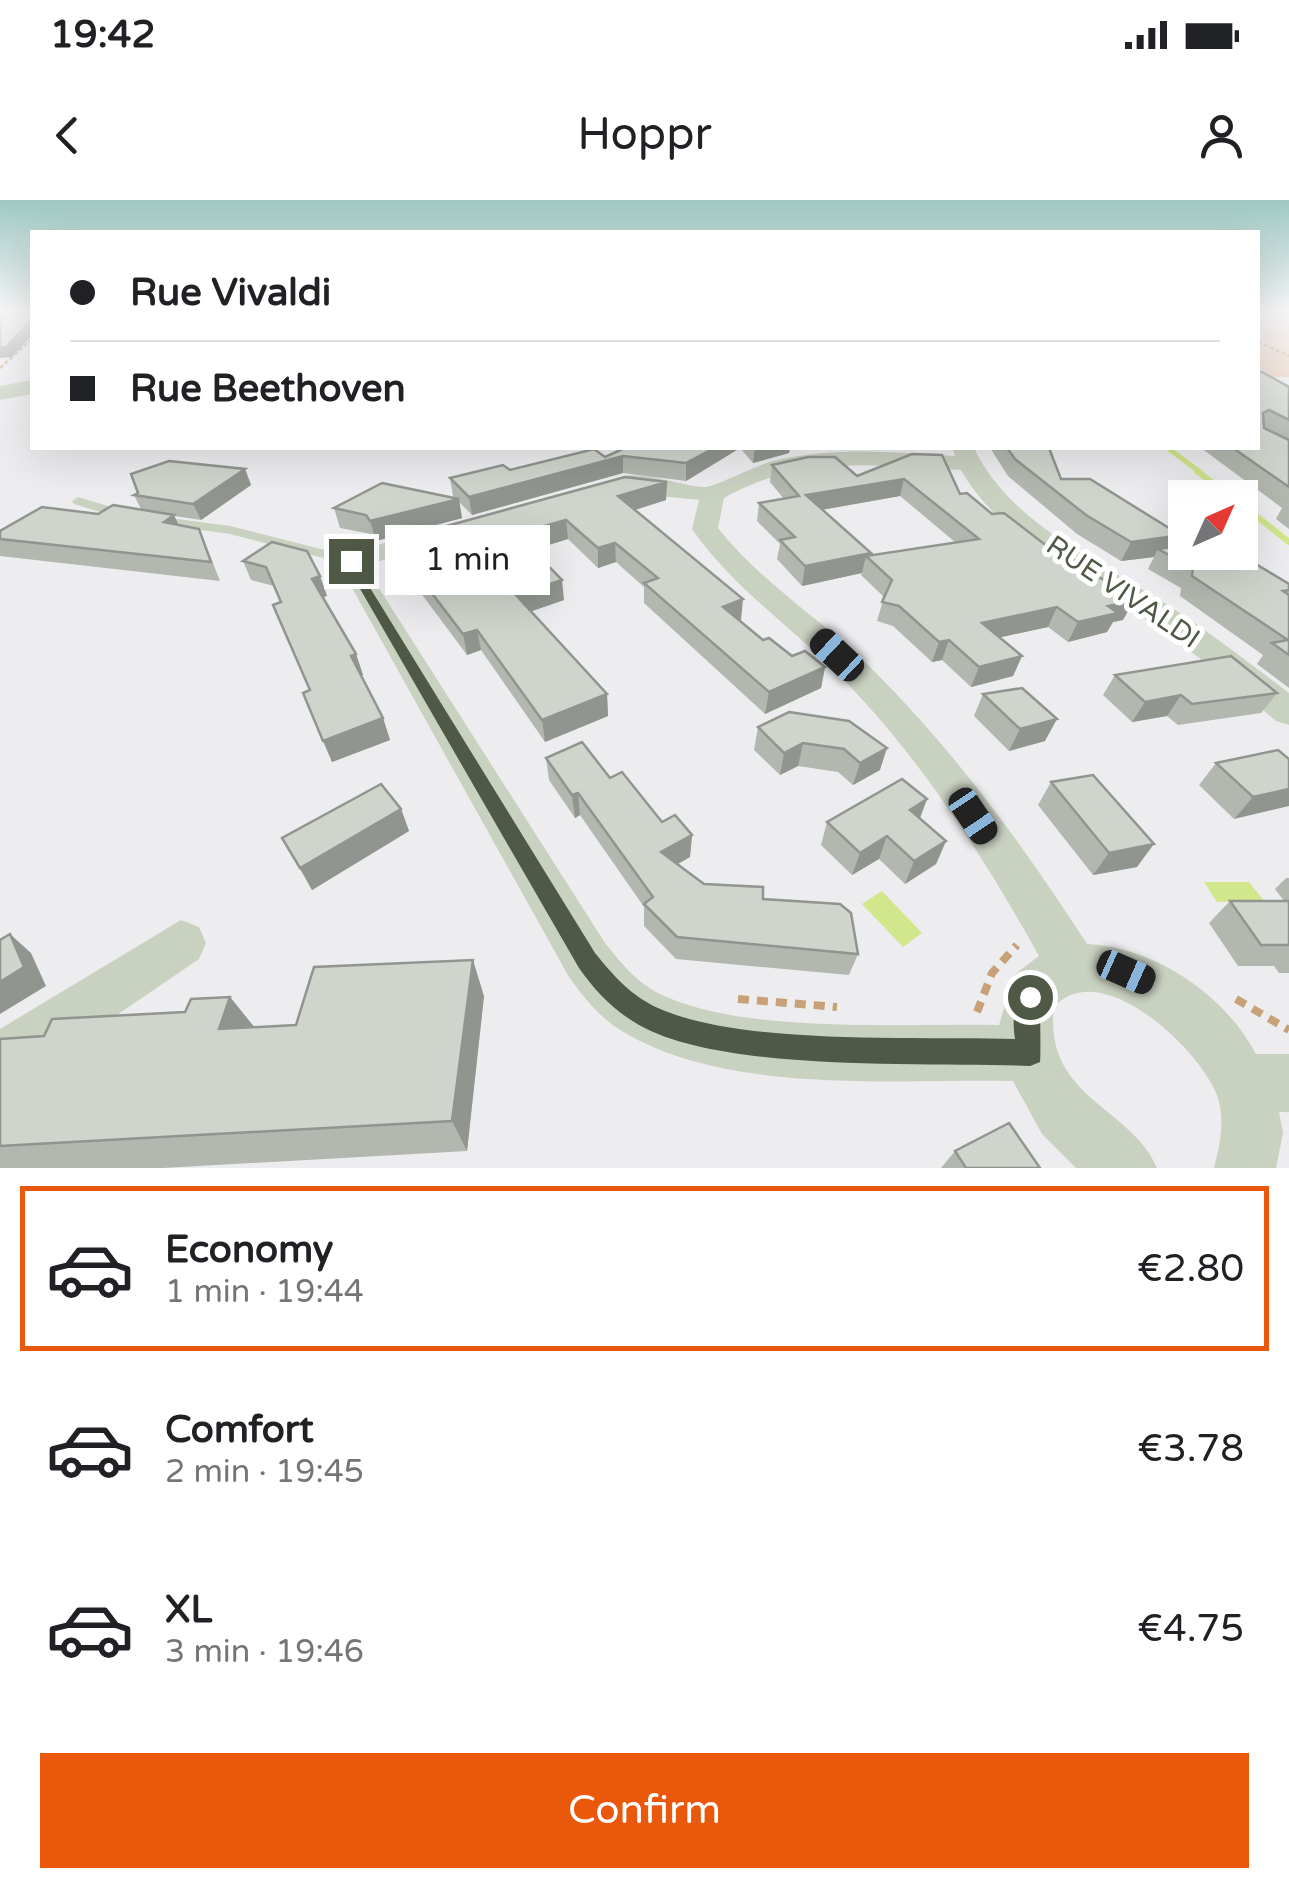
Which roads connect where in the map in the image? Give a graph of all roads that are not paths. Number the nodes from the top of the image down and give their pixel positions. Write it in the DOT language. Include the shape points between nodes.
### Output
graph roads {
  1 [pos="30,388"];
  2 [pos="0,394"];
  3 [pos="964,455"];
  4 [pos="588,494"];
  5 [pos="712,495"];
  6 [pos="78,501"];
  7 [pos="480,524"];
  8 [pos="351,561"];
  9 [pos="1289,712"];
  10 [pos="181,943"];
  11 [pos="1061,947"];
  12 [pos="1030,1053"];
  13 [pos="0,1062"];
  14 [pos="1270,1083"];
  15 [pos="1126,1168"];
  16 [pos="1245,1168"];
  1 -- 2 [label="street"];
  3 -- 5 [label="street, RUE VIVALDI" via="785,461 748,472"];
  3 -- 9 [label="street, RUE VIVALDI" via="1005,509 1030,529 1172,622"];
  4 -- 5 [label="street" via="634,483"];
  5 -- 11 [label="street" via="705,529 727,562 864,680 954,788"];
  6 -- 8 [label="lane"];
  7 -- 8 [label="street"];
  8 -- 12 [label="street" via="611,992 649,1017 702,1036 775,1045"];
  10 -- 13 [label="street"];
  11 -- 12 [label="street" via="1030,997 1024,1020"];
  11 -- 14 [label="street" via="1162,988 1198,1013"];
  12 -- 15 [label="street" via="1038,1080 1061,1114"];
  14 -- 16 [label="street" via="1257,1152"];
}
